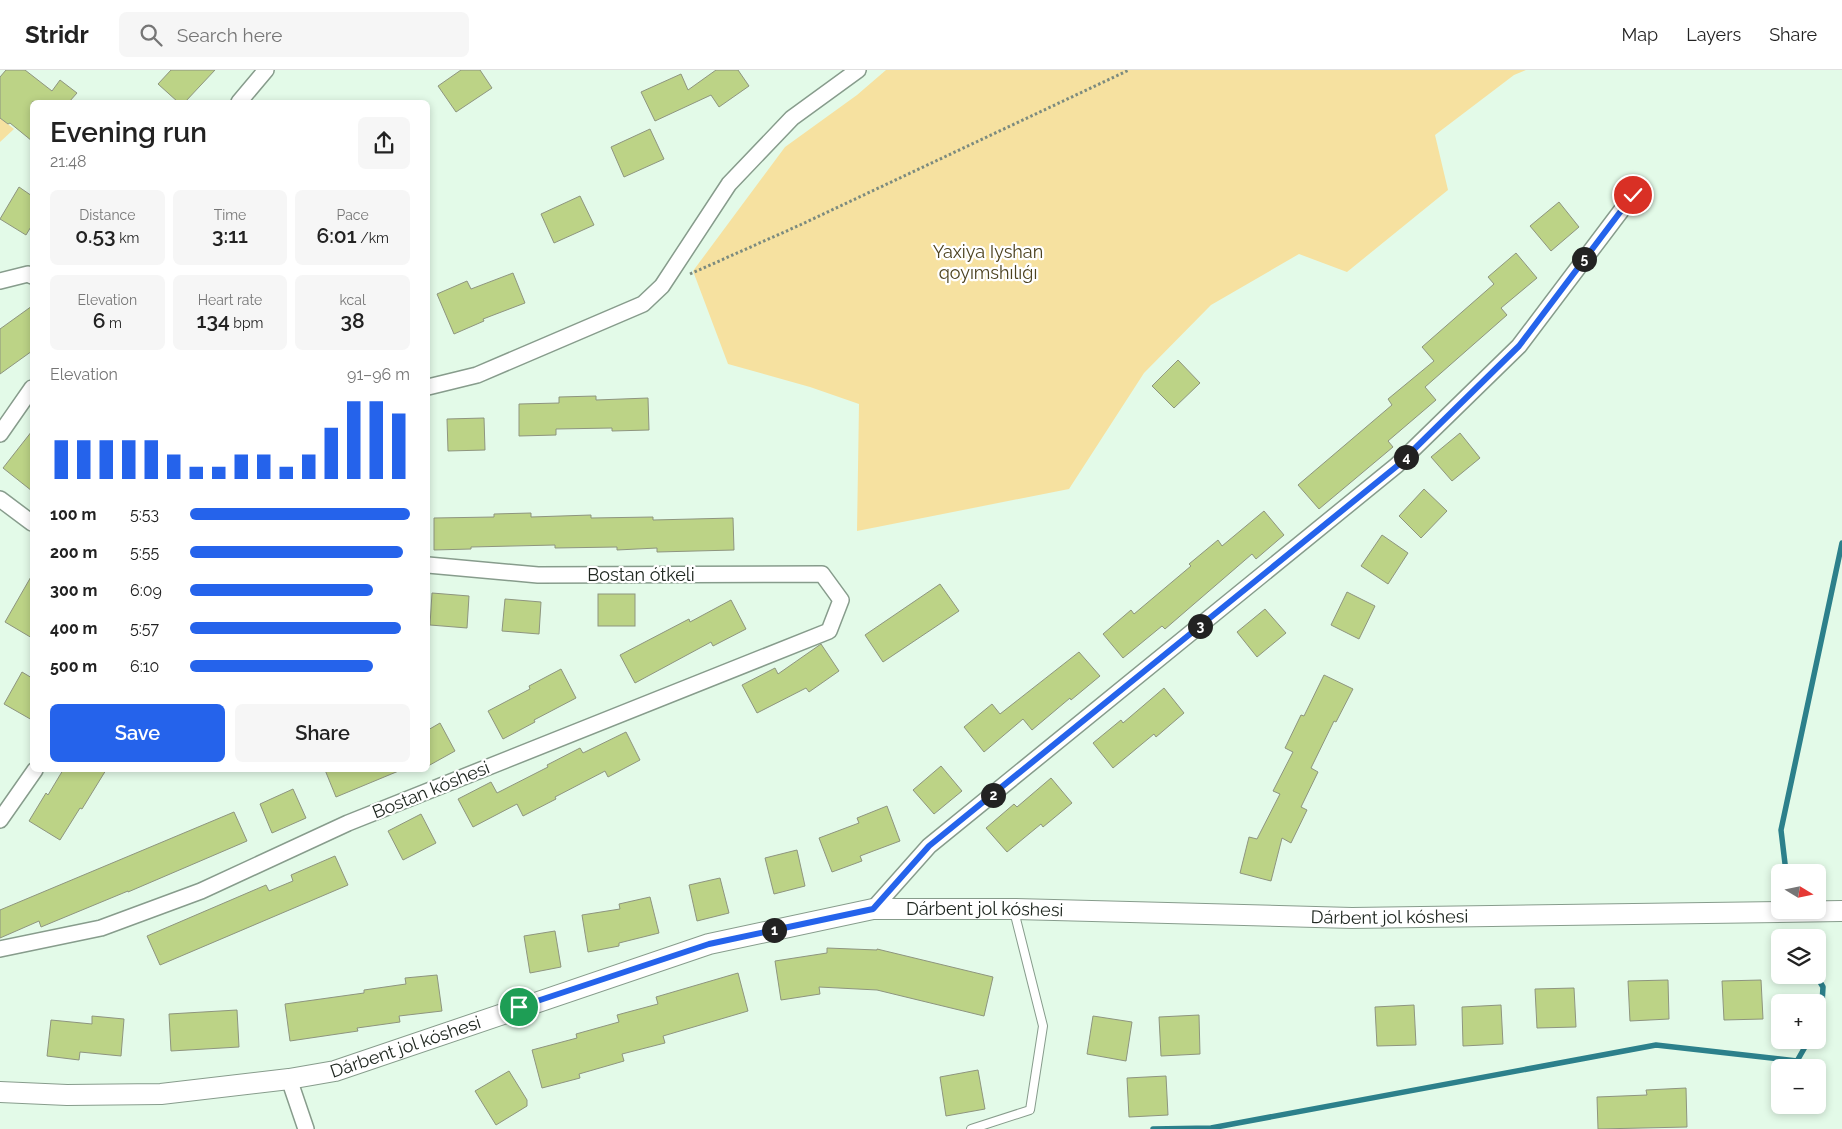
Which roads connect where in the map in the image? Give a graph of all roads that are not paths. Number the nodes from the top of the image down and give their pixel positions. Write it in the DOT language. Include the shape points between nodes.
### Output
graph roads {
  1 [pos="266,70"];
  2 [pos="858,70"];
  3 [pos="241,100"];
  4 [pos="1633,195"];
  5 [pos="30,275"];
  6 [pos="0,281"];
  7 [pos="430,387"];
  8 [pos="30,391"];
  9 [pos="0,434"];
  10 [pos="0,499"];
  11 [pos="30,506"];
  12 [pos="18,511"];
  13 [pos="30,521"];
  14 [pos="430,565"];
  15 [pos="841,600"];
  16 [pos="34,772"];
  17 [pos="0,820"];
  18 [pos="873,909"];
  19 [pos="1014,909"];
  20 [pos="1826,911"];
  21 [pos="1842,911"];
  22 [pos="1771,912"];
  23 [pos="0,949"];
  24 [pos="289,1079"];
  25 [pos="0,1092"];
  26 [pos="306,1129"];
  27 [pos="971,1129"];
  1 -- 3 [label="street"];
  2 -- 7 [label="street" via="792,118 729,184 662,286 643,304 477,375"];
  4 -- 18 [label="street" via="1519,346 1397,466 929,846"];
  5 -- 6 [label="street"];
  8 -- 9 [label="street"];
  10 -- 12 [label="street"];
  11 -- 12 [label="street"];
  12 -- 13 [label="street"];
  14 -- 15 [label="street, Bostan ótkeli" via="538,574 822,574"];
  15 -- 23 [label="street, Bostan kóshesi" via="829,631 348,823 201,892 101,928"];
  16 -- 17 [label="street"];
  18 -- 19 [label="main road, Dárbent jol kóshesi"];
  18 -- 24 [label="main road, Dárbent jol kóshesi" via="709,944 335,1071"];
  19 -- 22 [label="main road, Dárbent jol kóshesi" via="1352,918"];
  19 -- 27 [label="lane" via="1042,1026 1030,1110"];
  20 -- 21 [label="main road, Dárbent jol kóshesi"];
  24 -- 25 [label="main road, Dárbent jol kóshesi" via="161,1094"];
  24 -- 26 [label="street"];
}
